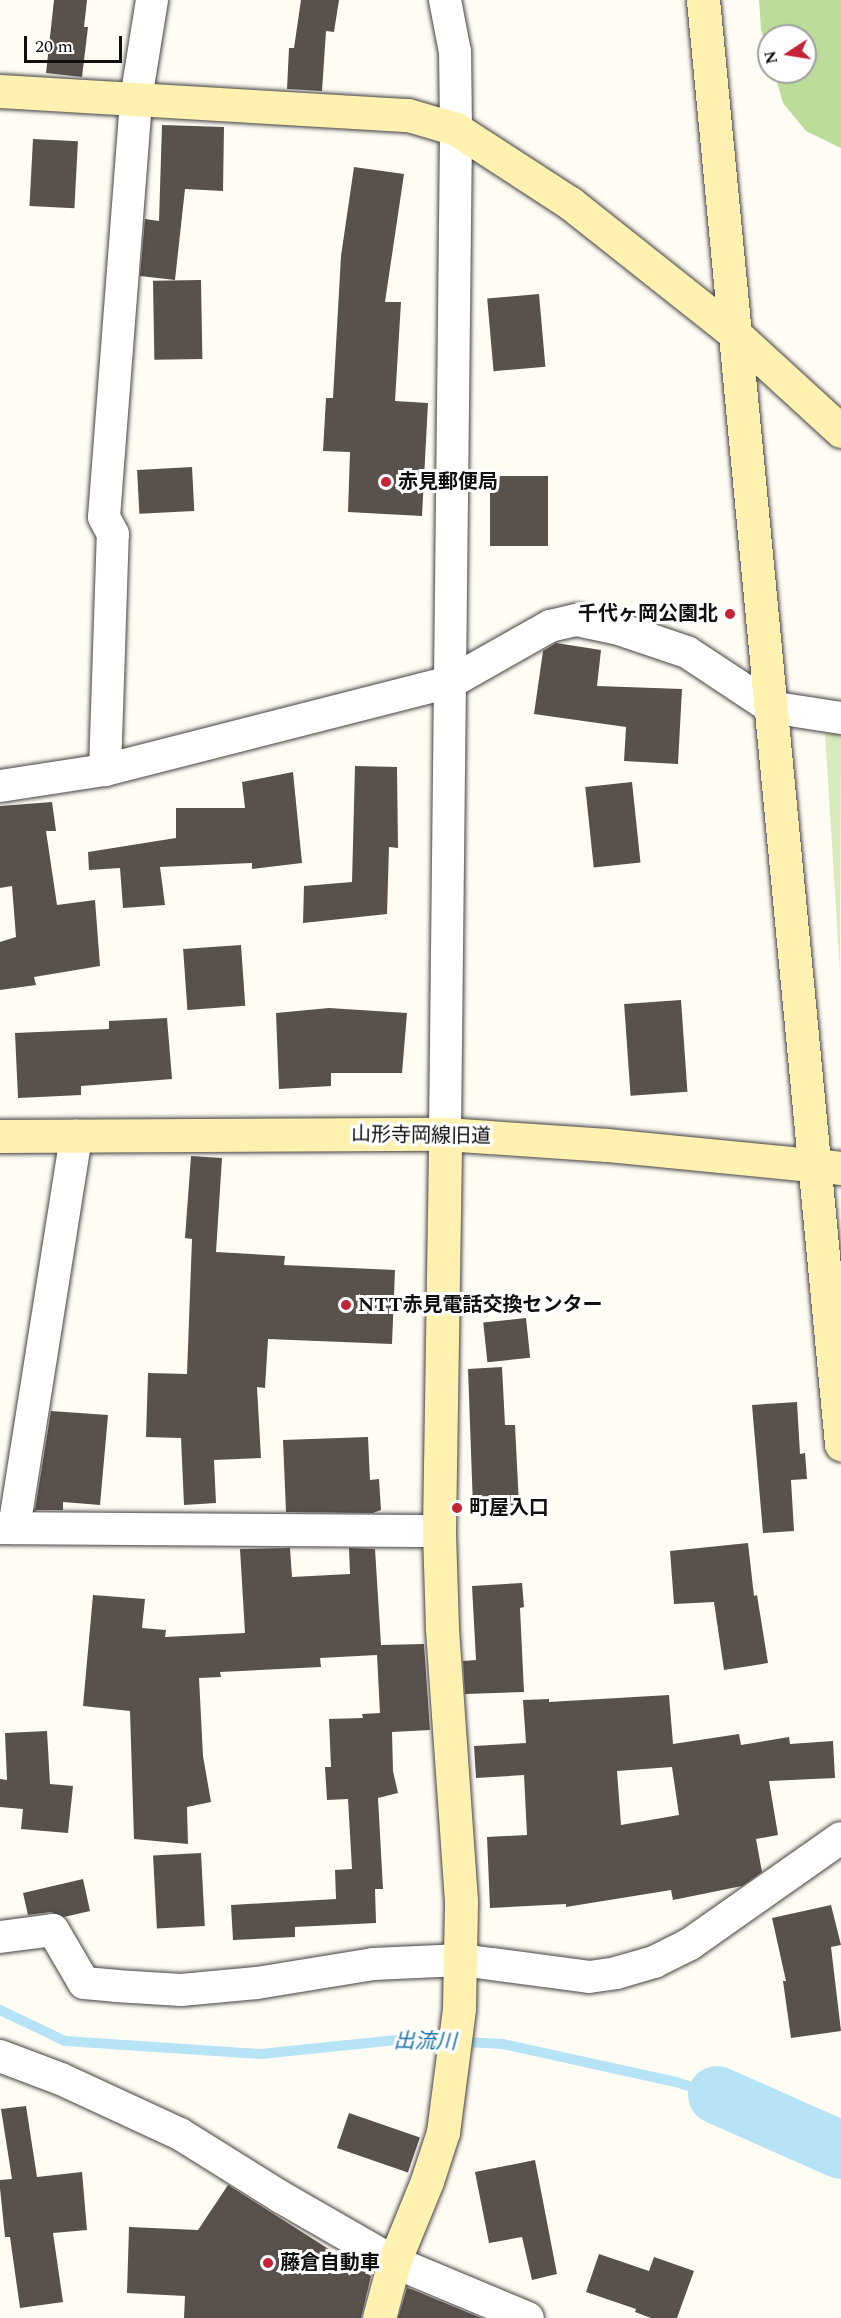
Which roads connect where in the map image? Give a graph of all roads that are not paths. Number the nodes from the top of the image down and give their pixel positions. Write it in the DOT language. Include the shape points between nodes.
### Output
graph roads {
  1 [pos="152,0"];
  2 [pos="445,0"];
  3 [pos="703,0"];
  4 [pos="0,92"];
  5 [pos="136,99"];
  6 [pos="456,129"];
  7 [pos="734,333"];
  8 [pos="841,431"];
  9 [pos="451,682"];
  10 [pos="770,707"];
  11 [pos="841,718"];
  12 [pos="105,770"];
  13 [pos="0,786"];
  14 [pos="445,1134"];
  15 [pos="0,1136"];
  16 [pos="76,1136"];
  17 [pos="828,1166"];
  18 [pos="841,1444"];
  19 [pos="7,1528"];
  20 [pos="439,1531"];
  21 [pos="841,1838"];
  22 [pos="0,1937"];
  23 [pos="462,1960"];
  24 [pos="0,2056"];
  25 [pos="394,2262"];
  26 [pos="378,2318"];
  27 [pos="528,2318"];
  1 -- 5 [label="street"];
  2 -- 6 [label="street" via="455,52"];
  3 -- 7 [label="street"];
  4 -- 5 [label="street"];
  5 -- 6 [label="street" via="408,115"];
  5 -- 12 [label="street" via="104,517 113,534"];
  6 -- 7 [label="street" via="570,202"];
  6 -- 9 [label="street"];
  7 -- 8 [label="street"];
  7 -- 10 [label="street"];
  9 -- 10 [label="street" via="550,626 577,620 616,628 687,652"];
  9 -- 12 [label="street"];
  9 -- 14 [label="street"];
  10 -- 11 [label="street"];
  10 -- 17 [label="street"];
  12 -- 13 [label="street"];
  14 -- 16 [label="street, 山形寺岡線旧道"];
  14 -- 17 [label="street, 山形寺岡線旧道"];
  14 -- 20 [label="street"];
  15 -- 16 [label="street, 山形寺岡線旧道"];
  16 -- 19 [label="street"];
  17 -- 18 [label="street"];
  19 -- 20 [label="street"];
  20 -- 23 [label="street" via="441,1629"];
  21 -- 23 [label="street" via="690,1944 654,1962 590,1977"];
  22 -- 23 [label="street" via="53,1930 84,1983 181,1990 257,1983 373,1964"];
  23 -- 25 [label="street" via="443,2132"];
  24 -- 25 [label="street" via="61,2079 180,2134"];
  25 -- 26 [label="street"];
  25 -- 27 [label="street"];
}
